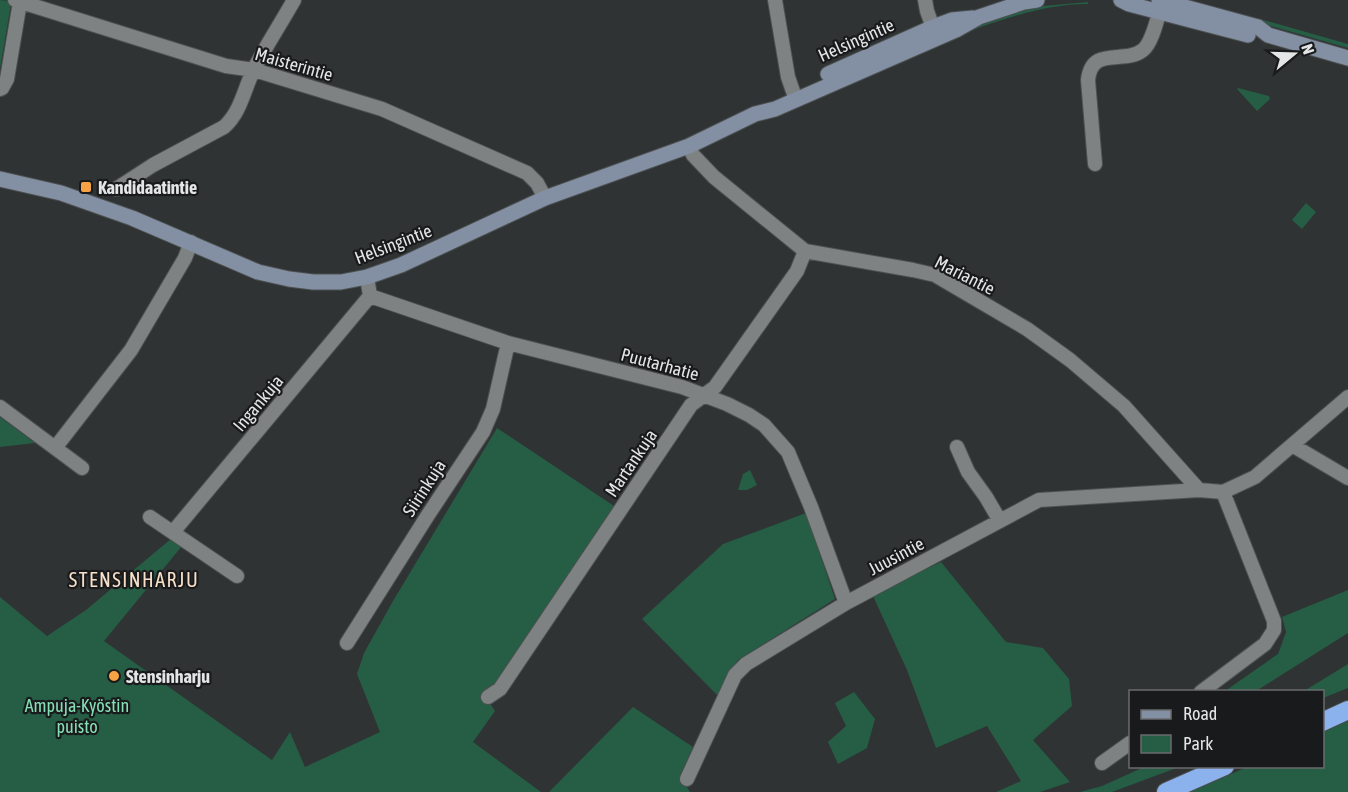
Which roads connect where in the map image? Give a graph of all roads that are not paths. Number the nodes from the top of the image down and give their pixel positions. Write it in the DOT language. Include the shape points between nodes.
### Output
graph roads {
  1 [pos="294,0"];
  2 [pos="775,0"];
  3 [pos="925,0"];
  4 [pos="1037,0"];
  5 [pos="1121,0"];
  6 [pos="17,1"];
  7 [pos="1160,4"];
  8 [pos="935,32"];
  9 [pos="1348,58"];
  10 [pos="254,70"];
  11 [pos="0,89"];
  12 [pos="794,95"];
  13 [pos="689,146"];
  14 [pos="1095,164"];
  15 [pos="0,179"];
  16 [pos="116,189"];
  17 [pos="545,198"];
  18 [pos="191,242"];
  19 [pos="805,251"];
  20 [pos="367,277"];
  21 [pos="370,296"];
  22 [pos="508,343"];
  23 [pos="704,395"];
  24 [pos="1348,397"];
  25 [pos="0,407"];
  26 [pos="1292,445"];
  27 [pos="957,447"];
  28 [pos="55,448"];
  29 [pos="82,468"];
  30 [pos="1348,478"];
  31 [pos="1199,490"];
  32 [pos="1223,492"];
  33 [pos="150,517"];
  34 [pos="1000,521"];
  35 [pos="173,532"];
  36 [pos="237,576"];
  37 [pos="846,603"];
  38 [pos="347,643"];
  39 [pos="1204,690"];
  40 [pos="488,697"];
  41 [pos="1348,710"];
  42 [pos="1324,722"];
  43 [pos="1129,744"];
  44 [pos="1102,763"];
  45 [pos="1220,768"];
  46 [pos="687,779"];
  47 [pos="1166,792"];
  1 -- 10 [label="street"];
  2 -- 12 [label="street"];
  3 -- 8 [label="street"];
  4 -- 8 [label="main road, Helsingintie" via="979,17 952,20"];
  5 -- 7 [label="main road" via="1129,4"];
  6 -- 10 [label="street, Maisterintie" via="226,66"];
  6 -- 11 [label="street" via="7,79"];
  7 -- 9 [label="main road" via="1258,27 1268,35"];
  7 -- 14 [label="street" via="1148,44 1142,51 1102,59 1089,71"];
  8 -- 12 [label="main road, Helsingintie"];
  10 -- 16 [label="street" via="236,113 224,127"];
  10 -- 17 [label="street, Maisterintie" via="382,109 470,147 527,173"];
  12 -- 13 [label="main road, Helsingintie" via="772,100 755,114"];
  13 -- 17 [label="main road, Helsingintie"];
  13 -- 19 [label="street, Mariantie" via="714,177"];
  15 -- 18 [label="main road, Helsingintie" via="61,193"];
  17 -- 20 [label="main road, Helsingintie"];
  18 -- 20 [label="main road, Helsingintie" via="258,272 289,279 341,282"];
  18 -- 28 [label="street" via="130,350"];
  19 -- 23 [label="street, Martankuja" via="796,271 715,387"];
  19 -- 31 [label="street, Mariantie" via="935,275 1027,329 1124,406"];
  20 -- 21 [label="street"];
  21 -- 22 [label="street, Puutarhatie"];
  21 -- 35 [label="street, Ingankuja"];
  22 -- 23 [label="street, Puutarhatie"];
  22 -- 38 [label="street, Siirinkuja" via="494,409 483,432"];
  23 -- 37 [label="street, Puutarhatie" via="764,425 788,452"];
  23 -- 40 [label="street, Martankuja" via="691,405 500,688"];
  24 -- 26 [label="street"];
  25 -- 28 [label="street"];
  26 -- 30 [label="street"];
  26 -- 32 [label="street" via="1255,477"];
  27 -- 34 [label="street" via="968,472"];
  28 -- 29 [label="street"];
  31 -- 32 [label="street, Juusintie"];
  31 -- 34 [label="street, Juusintie" via="1039,500"];
  32 -- 39 [label="street" via="1274,621 1274,630 1265,644"];
  33 -- 35 [label="street"];
  34 -- 37 [label="street, Juusintie"];
  35 -- 36 [label="street"];
  37 -- 46 [label="street, Juusintie" via="746,664 735,675"];
  41 -- 42 [label="highway"];
  43 -- 44 [label="street"];
  45 -- 47 [label="highway"];
}
